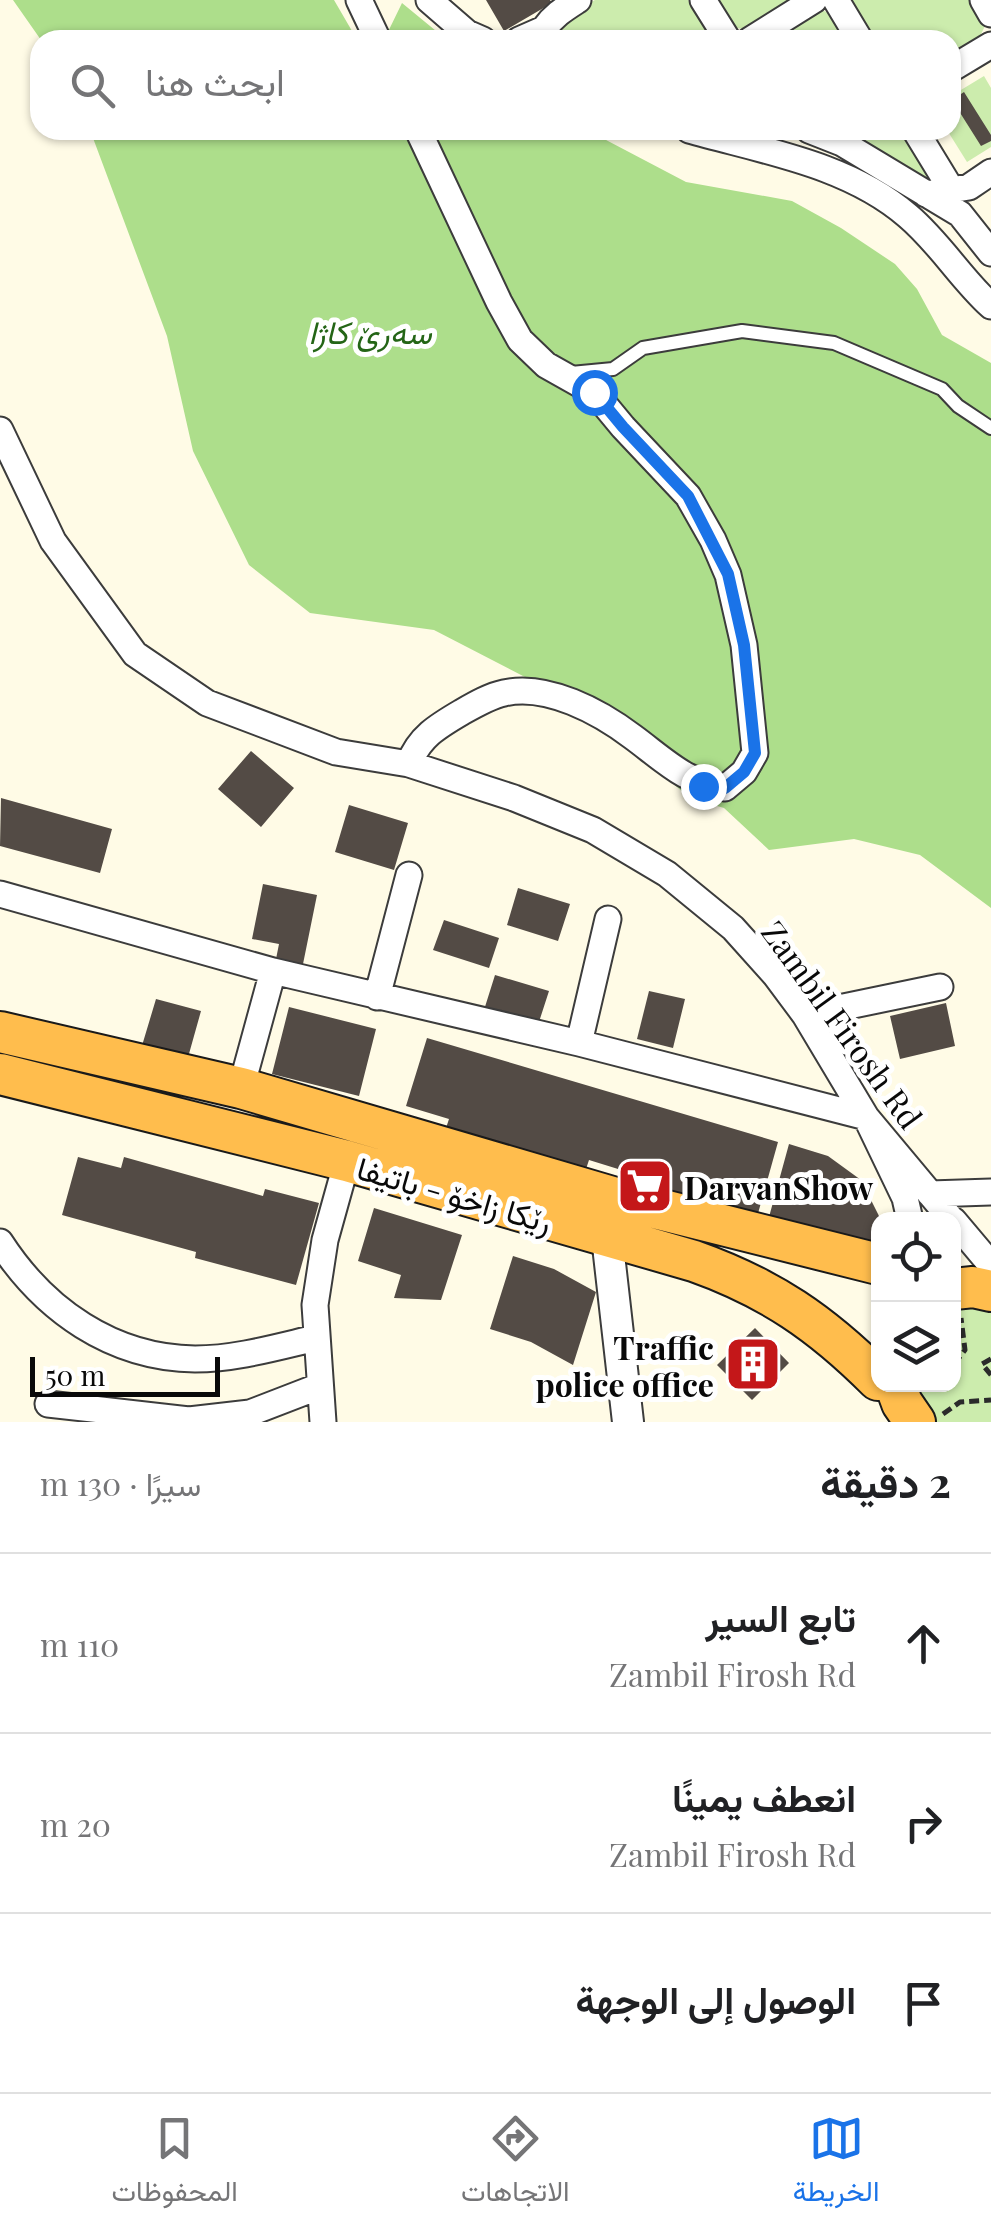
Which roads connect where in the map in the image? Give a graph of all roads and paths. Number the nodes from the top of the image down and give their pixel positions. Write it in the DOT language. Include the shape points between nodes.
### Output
graph roads {
  1 [pos="359,0"];
  2 [pos="429,0"];
  3 [pos="578,0"];
  4 [pos="703,0"];
  5 [pos="814,0"];
  6 [pos="836,0"];
  7 [pos="982,0"];
  8 [pos="991,14"];
  9 [pos="373,30"];
  10 [pos="464,30"];
  11 [pos="548,30"];
  12 [pos="722,30"];
  13 [pos="766,30"];
  14 [pos="854,30"];
  15 [pos="991,45"];
  16 [pos="961,63"];
  17 [pos="423,140"];
  18 [pos="726,140"];
  19 [pos="849,140"];
  20 [pos="918,140"];
  21 [pos="991,172"];
  22 [pos="939,191"];
  23 [pos="991,253"];
  24 [pos="991,306"];
  25 [pos="565,374"];
  26 [pos="991,428"];
  27 [pos="0,430"];
  28 [pos="408,764"];
  29 [pos="409,874"];
  30 [pos="0,894"];
  31 [pos="608,918"];
  32 [pos="273,971"];
  33 [pos="940,986"];
  34 [pos="377,997"];
  35 [pos="805,1016"];
  36 [pos="0,1032"];
  37 [pos="579,1043"];
  38 [pos="0,1074"];
  39 [pos="241,1088"];
  40 [pos="866,1117"];
  41 [pos="347,1161"];
  42 [pos="991,1192"];
  43 [pos="930,1194"];
  44 [pos="908,1212"];
  45 [pos="946,1212"];
  46 [pos="608,1237"];
  47 [pos="0,1242"];
  48 [pos="961,1252"];
  49 [pos="871,1262"];
  50 [pos="970,1288"];
  51 [pos="316,1338"];
  52 [pos="961,1354"];
  53 [pos="991,1360"];
  54 [pos="991,1376"];
  55 [pos="320,1386"];
  56 [pos="901,1399"];
  57 [pos="991,1400"];
  58 [pos="48,1404"];
  59 [pos="323,1422"];
  60 [pos="628,1422"];
  1 -- 9 [label="street"];
  2 -- 10 [label="street"];
  3 -- 11 [label="street" via="557,12"];
  4 -- 12 [label="street"];
  5 -- 13 [label="street"];
  6 -- 14 [label="street"];
  7 -- 8 [label="street"];
  15 -- 16 [label="street"];
  17 -- 25 [label="street" via="520,340"];
  18 -- 24 [label="street" via="812,163 861,185 943,248"];
  19 -- 22 [label="street"];
  20 -- 22 [label="street"];
  21 -- 22 [label="street" via="969,187"];
  22 -- 23 [label="street"];
  25 -- 26 [label="lane" via="613,369 643,348 742,331 834,343 942,389"];
  25 -- 28 [label="street" via="594,392 688,496 713,540 744,645 755,753 725,788 703,786 581,706 519,691 489,698 426,734"];
  27 -- 28 [label="street, Zambil Firosh Rd" via="53,540 135,654 207,703 336,752"];
  28 -- 35 [label="street, Zambil Firosh Rd" via="593,830 668,874 733,928"];
  29 -- 34 [label="street"];
  30 -- 32 [label="street"];
  31 -- 37 [label="street"];
  32 -- 34 [label="street"];
  32 -- 39 [label="street"];
  33 -- 35 [label="street"];
  34 -- 37 [label="street"];
  35 -- 40 [label="street, Zambil Firosh Rd"];
  36 -- 39 [label="highway, رێکا زاخۆ - باتیفا"];
  37 -- 40 [label="street"];
  38 -- 41 [label="highway, رێکا زاخۆ - باتیفا"];
  39 -- 49 [label="highway, رێکا زاخۆ - باتیفا" via="619,1198"];
  40 -- 43 [label="street, Zambil Firosh Rd"];
  40 -- 44 [label="street"];
  41 -- 46 [label="highway, رێکا زاخۆ - باتیفا"];
  41 -- 51 [label="street" via="318,1272"];
  42 -- 43 [label="street"];
  43 -- 45 [label="street, Zambil Firosh Rd"];
  46 -- 56 [label="highway, رێکا زاخۆ - باتیفا" via="694,1260 779,1298"];
  46 -- 60 [label="street"];
  47 -- 51 [label="street" via="50,1303 93,1334 143,1352 196,1358"];
  48 -- 50 [label="street, Zambil Firosh Rd"];
  50 -- 52 [label="path"];
  51 -- 55 [label="street"];
  53 -- 54 [label="path" via="982,1364"];
  55 -- 58 [label="street" via="250,1413 189,1420"];
  55 -- 59 [label="street"];
  56 -- 57 [label="path"];
}
